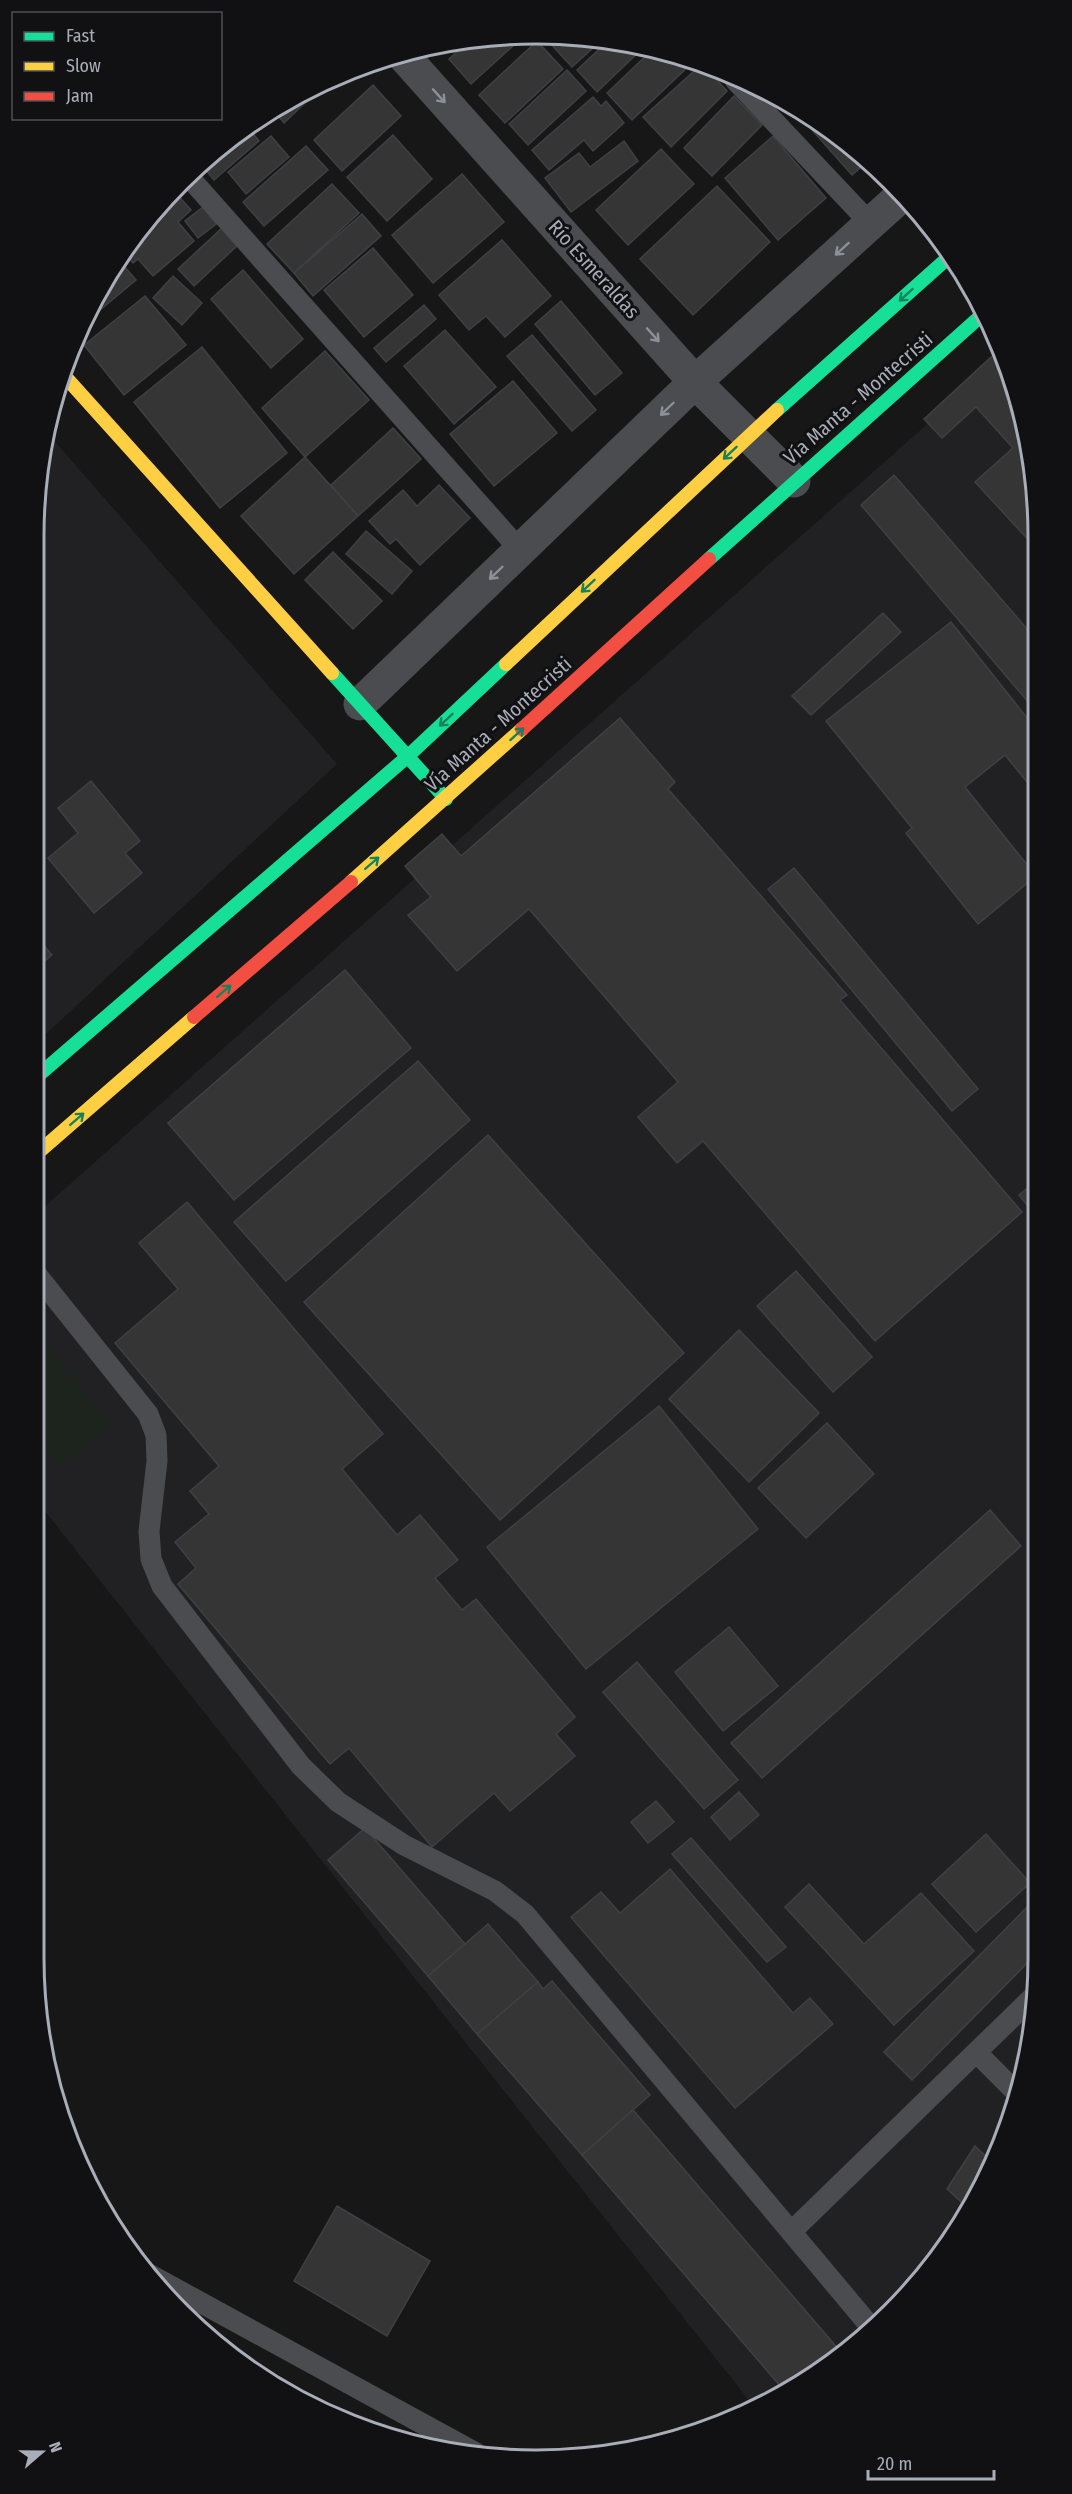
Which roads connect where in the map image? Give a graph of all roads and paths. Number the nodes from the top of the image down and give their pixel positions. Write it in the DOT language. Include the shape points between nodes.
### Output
graph roads {
  1 [pos="408,60"];
  2 [pos="744,90"];
  3 [pos="193,183"];
  4 [pos="896,200"];
  5 [pos="870,223"];
  6 [pos="944,261"];
  7 [pos="978,318"];
  8 [pos="69,381"];
  9 [pos="695,382"];
  10 [pos="748,435"];
  11 [pos="794,481"];
  12 [pos="520,550"];
  13 [pos="360,704"];
  14 [pos="407,757"];
  15 [pos="446,798"];
  16 [pos="44,1070"];
  17 [pos="44,1147"];
  18 [pos="44,1284"];
  19 [pos="1026,2004"];
  20 [pos="977,2053"];
  21 [pos="1011,2087"];
  22 [pos="791,2232"];
  23 [pos="167,2284"];
  24 [pos="867,2322"];
  25 [pos="460,2444"];
  1 -- 9 [label="street, Río Esmeraldas, one-way"];
  2 -- 5 [label="lane"];
  3 -- 12 [label="lane"];
  4 -- 5 [label="street"];
  5 -- 9 [label="street, one-way"];
  6 -- 10 [label="main road, Vía Manta - Montecristi, one-way"];
  7 -- 11 [label="main road, Vía Manta - Montecristi"];
  8 -- 13 [label="main road"];
  9 -- 10 [label="street, Río Esmeraldas"];
  9 -- 12 [label="street, one-way"];
  10 -- 11 [label="street, Río Esmeraldas"];
  10 -- 14 [label="main road, Vía Manta - Montecristi, one-way"];
  15 -- 11 [label="main road, Vía Manta - Montecristi, one-way"];
  12 -- 13 [label="street, one-way"];
  13 -- 14 [label="main road"];
  14 -- 15 [label="main road"];
  14 -- 16 [label="main road, Vía Manta - Montecristi"];
  17 -- 15 [label="main road, Vía Manta - Montecristi, one-way"];
  18 -- 22 [label="lane" via="148,1414 156,1435 149,1531 152,1559 162,1586 301,1766 338,1802 404,1845 495,1891 525,1914"];
  19 -- 20 [label="lane"];
  20 -- 21 [label="lane"];
  20 -- 22 [label="lane"];
  22 -- 24 [label="lane"];
  23 -- 25 [label="lane"];
}
